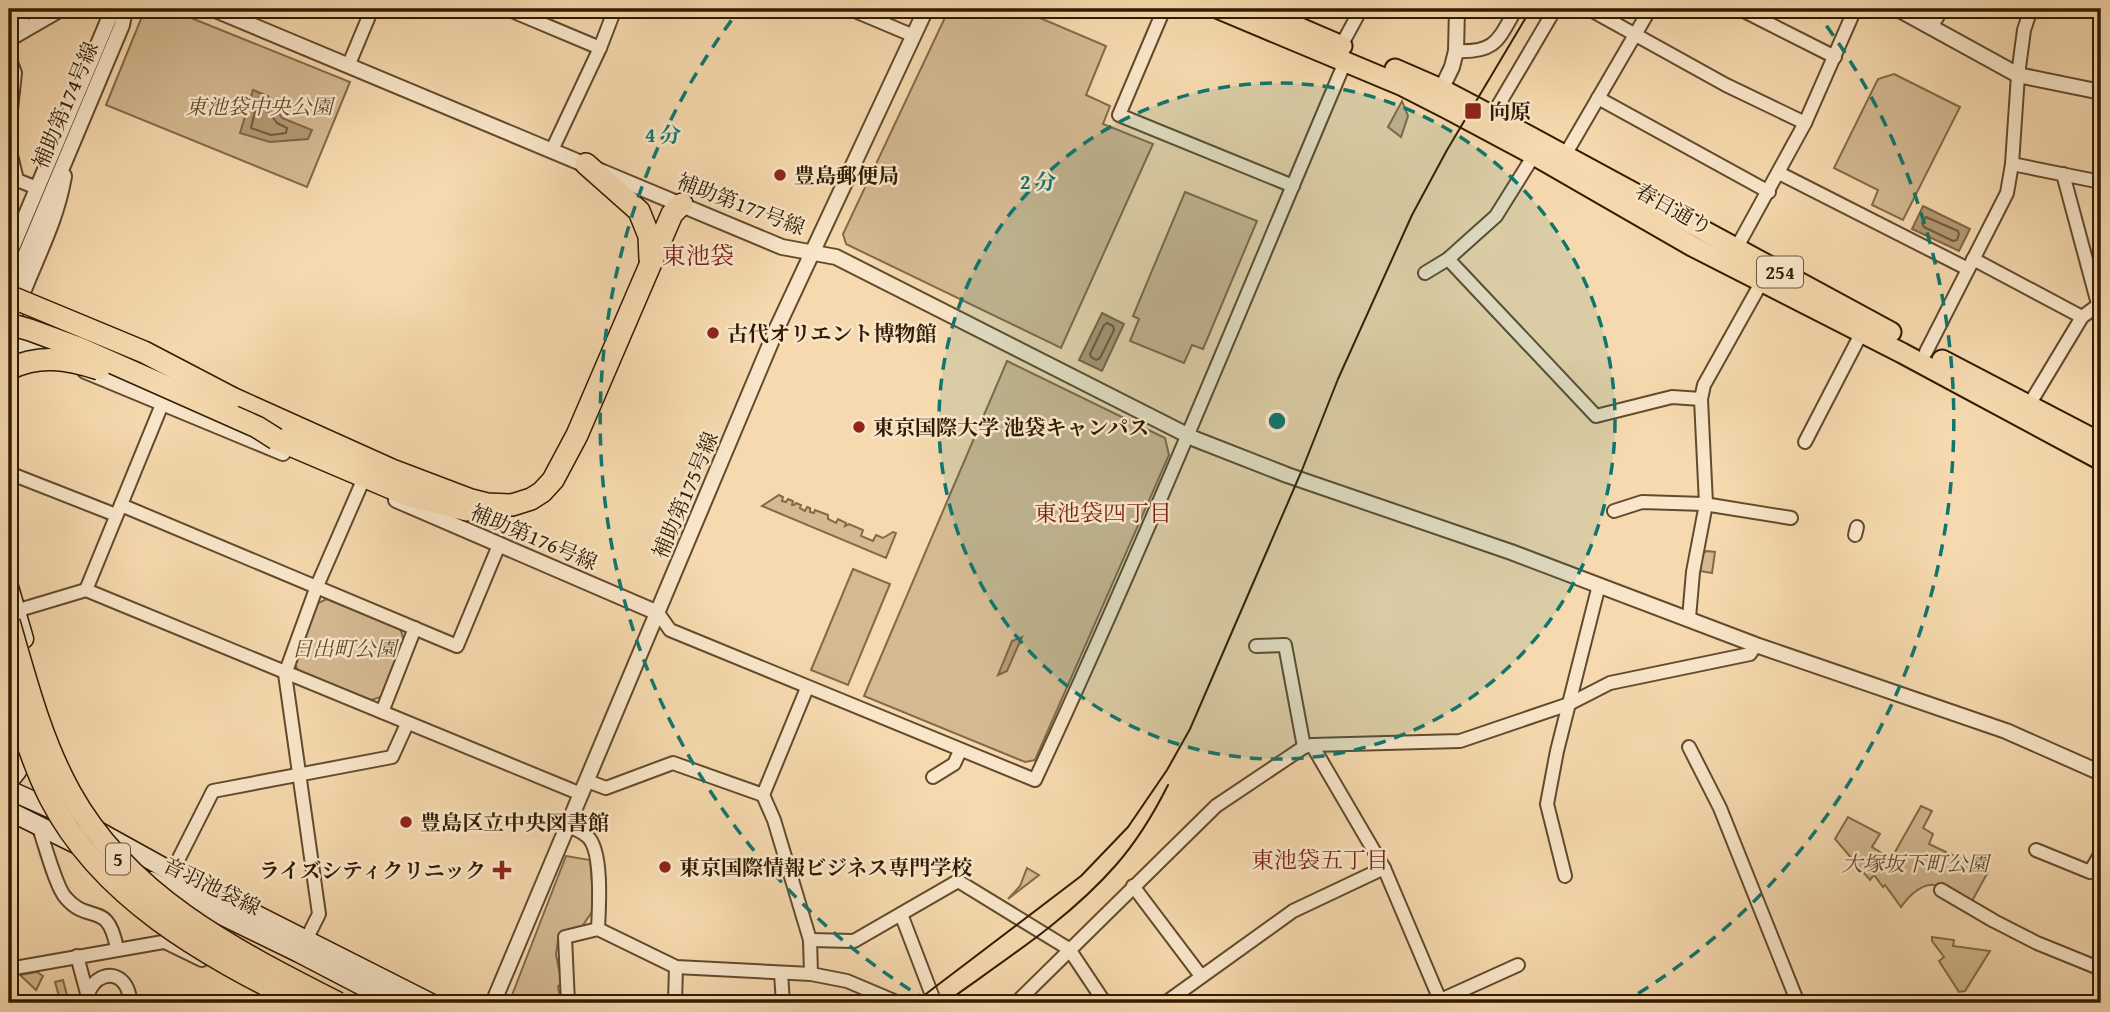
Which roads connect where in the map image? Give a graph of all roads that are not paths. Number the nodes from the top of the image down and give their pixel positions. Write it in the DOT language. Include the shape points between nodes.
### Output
graph roads {
  1 [pos="23,9"];
  2 [pos="61,9"];
  3 [pos="113,9"];
  4 [pos="125,9"];
  5 [pos="213,9"];
  6 [pos="372,9"];
  7 [pos="507,9"];
  8 [pos="615,9"];
  9 [pos="850,9"];
  10 [pos="926,9"];
  11 [pos="1164,9"];
  12 [pos="1219,9"];
  13 [pos="1256,9"];
  14 [pos="1361,9"];
  15 [pos="1457,9"];
  16 [pos="1516,9"];
  17 [pos="1555,9"];
  18 [pos="1589,9"];
  19 [pos="1650,9"];
  20 [pos="1740,9"];
  21 [pos="1855,9"];
  22 [pos="1898,9"];
  23 [pos="1942,9"];
  24 [pos="2031,9"];
  25 [pos="1293,16"];
  26 [pos="1931,27"];
  27 [pos="15,35"];
  28 [pos="1634,35"];
  29 [pos="914,36"];
  30 [pos="600,48"];
  31 [pos="1457,51"];
  32 [pos="1343,54"];
  33 [pos="9,57"];
  34 [pos="1835,57"];
  35 [pos="349,64"];
  36 [pos="2018,75"];
  37 [pos="2101,92"];
  38 [pos="1438,96"];
  39 [pos="1598,98"];
  40 [pos="1492,116"];
  41 [pos="1805,123"];
  42 [pos="9,128"];
  43 [pos="9,147"];
  44 [pos="552,150"];
  45 [pos="67,154"];
  46 [pos="1534,155"];
  47 [pos="1565,155"];
  48 [pos="586,164"];
  49 [pos="2012,164"];
  50 [pos="1779,173"];
  51 [pos="2063,174"];
  52 [pos="2101,182"];
  53 [pos="1293,186"];
  54 [pos="37,188"];
  55 [pos="1769,192"];
  56 [pos="682,204"];
  57 [pos="1737,247"];
  58 [pos="812,252"];
  59 [pos="9,256"];
  60 [pos="1448,259"];
  61 [pos="1970,264"];
  62 [pos="650,265"];
  63 [pos="1425,273"];
  64 [pos="1766,274"];
  65 [pos="9,295"];
  66 [pos="2100,304"];
  67 [pos="2082,317"];
  68 [pos="9,324"];
  69 [pos="1862,332"];
  70 [pos="9,333"];
  71 [pos="9,341"];
  72 [pos="1926,352"];
  73 [pos="9,369"];
  74 [pos="232,398"];
  75 [pos="1701,399"];
  76 [pos="163,402"];
  77 [pos="2029,405"];
  78 [pos="1188,435"];
  79 [pos="276,439"];
  80 [pos="1805,442"];
  81 [pos="2101,443"];
  82 [pos="2101,460"];
  83 [pos="9,472"];
  84 [pos="561,479"];
  85 [pos="361,485"];
  86 [pos="1706,504"];
  87 [pos="119,510"];
  88 [pos="1614,511"];
  89 [pos="1791,518"];
  90 [pos="499,545"];
  91 [pos="1599,585"];
  92 [pos="317,586"];
  93 [pos="9,587"];
  94 [pos="86,590"];
  95 [pos="658,613"];
  96 [pos="1689,618"];
  97 [pos="11,619"];
  98 [pos="415,628"];
  99 [pos="1756,645"];
  100 [pos="1256,646"];
  101 [pos="285,674"];
  102 [pos="36,680"];
  103 [pos="9,683"];
  104 [pos="807,688"];
  105 [pos="1569,704"];
  106 [pos="382,712"];
  107 [pos="407,724"];
  108 [pos="9,726"];
  109 [pos="1308,746"];
  110 [pos="1689,747"];
  111 [pos="9,750"];
  112 [pos="960,751"];
  113 [pos="9,764"];
  114 [pos="2100,772"];
  115 [pos="299,774"];
  116 [pos="933,776"];
  117 [pos="41,778"];
  118 [pos="9,780"];
  119 [pos="584,788"];
  120 [pos="9,790"];
  121 [pos="763,795"];
  122 [pos="9,811"];
  123 [pos="38,825"];
  124 [pos="88,825"];
  125 [pos="569,826"];
  126 [pos="2036,850"];
  127 [pos="2101,853"];
  128 [pos="1384,868"];
  129 [pos="172,872"];
  130 [pos="1565,876"];
  131 [pos="1133,886"];
  132 [pos="1941,890"];
  133 [pos="217,914"];
  134 [pos="901,914"];
  135 [pos="598,929"];
  136 [pos="204,936"];
  137 [pos="810,940"];
  138 [pos="165,941"];
  139 [pos="302,947"];
  140 [pos="117,949"];
  141 [pos="1069,949"];
  142 [pos="194,955"];
  143 [pos="77,957"];
  144 [pos="1518,965"];
  145 [pos="676,967"];
  146 [pos="9,969"];
  147 [pos="2101,969"];
  148 [pos="781,973"];
  149 [pos="811,974"];
  150 [pos="1201,976"];
  151 [pos="364,996"];
  152 [pos="89,1000"];
  153 [pos="1437,1002"];
  154 [pos="131,1003"];
  155 [pos="288,1003"];
  156 [pos="301,1003"];
  157 [pos="338,1003"];
  158 [pos="395,1003"];
  159 [pos="431,1003"];
  160 [pos="493,1003"];
  161 [pos="568,1003"];
  162 [pos="676,1003"];
  163 [pos="783,1003"];
  164 [pos="899,1003"];
  165 [pos="935,1003"];
  166 [pos="1016,1003"];
  167 [pos="1105,1003"];
  168 [pos="1165,1003"];
  169 [pos="1798,1003"];
  1 -- 27 [label="street"];
  2 -- 27 [label="street"];
  3 -- 54 [label="street, 補助第174号線"];
  4 -- 45 [label="street, 補助第174号線"];
  5 -- 35 [label="street, 補助第177号線"];
  6 -- 35 [label="street"];
  7 -- 30 [label="street"];
  8 -- 30 [label="street"];
  9 -- 29 [label="street"];
  10 -- 29 [label="street, 補助第175号線"];
  11 -- 53 [label="street" via="1119,115"];
  12 -- 32 [label="highway, 春日通り / 254"];
  13 -- 25 [label="highway, 春日通り / 254"];
  14 -- 32 [label="street"];
  15 -- 31 [label="street"];
  16 -- 31 [label="street" via="1489,48"];
  17 -- 40 [label="street"];
  18 -- 28 [label="street"];
  19 -- 28 [label="street"];
  20 -- 34 [label="street"];
  21 -- 34 [label="street"];
  22 -- 26 [label="street"];
  23 -- 26 [label="street"];
  24 -- 36 [label="street"];
  25 -- 32 [label="highway, 春日通り / 254"];
  26 -- 36 [label="street"];
  28 -- 39 [label="street"];
  28 -- 41 [label="street"];
  29 -- 58 [label="street, 補助第175号線"];
  30 -- 44 [label="street"];
  31 -- 38 [label="street"];
  32 -- 38 [label="highway, 春日通り / 254"];
  32 -- 53 [label="street"];
  33 -- 42 [label="street" via="15,73"];
  34 -- 41 [label="street"];
  35 -- 44 [label="street, 補助第177号線"];
  36 -- 37 [label="street"];
  36 -- 49 [label="street"];
  38 -- 40 [label="highway, 春日通り / 254"];
  38 -- 46 [label="highway, 春日通り / 254"];
  39 -- 47 [label="street"];
  39 -- 55 [label="street"];
  40 -- 47 [label="highway, 春日通り / 254"];
  41 -- 50 [label="street"];
  43 -- 54 [label="street" via="17,180"];
  44 -- 48 [label="street, 補助第177号線"];
  45 -- 65 [label="street, 補助第174号線"];
  45 -- 70 [label="street" via="60,203"];
  46 -- 60 [label="street" via="1496,216"];
  46 -- 64 [label="highway, 春日通り / 254" via="1692,246"];
  47 -- 57 [label="highway, 春日通り / 254"];
  48 -- 56 [label="street, 補助第177号線"];
  48 -- 62 [label="highway" via="639,211 649,236"];
  49 -- 51 [label="street"];
  49 -- 61 [label="street" via="2007,193"];
  50 -- 55 [label="street"];
  50 -- 61 [label="street"];
  51 -- 52 [label="street"];
  51 -- 66 [label="street"];
  53 -- 78 [label="street"];
  54 -- 59 [label="street, 補助第174号線"];
  55 -- 57 [label="street"];
  56 -- 58 [label="street, 補助第177号線" via="782,247"];
  56 -- 62 [label="highway" via="672,214"];
  56 -- 84 [label="highway" via="681,216"];
  57 -- 64 [label="highway, 春日通り / 254"];
  58 -- 78 [label="street, 補助第177号線" via="836,257"];
  58 -- 95 [label="street, 補助第175号線"];
  60 -- 63 [label="street"];
  60 -- 75 [label="street" via="1596,416 1672,397"];
  61 -- 67 [label="street"];
  61 -- 72 [label="street"];
  62 -- 84 [label="highway"];
  64 -- 69 [label="highway, 春日通り / 254"];
  64 -- 72 [label="highway, 春日通り / 254"];
  64 -- 75 [label="street" via="1704,385"];
  65 -- 74 [label="highway, bridge" via="144,352"];
  66 -- 67 [label="street"];
  67 -- 77 [label="street"];
  68 -- 74 [label="highway, bridge" via="61,332"];
  68 -- 79 [label="highway, bridge" via="79,348"];
  69 -- 80 [label="street"];
  69 -- 82 [label="highway, 春日通り / 254"];
  71 -- 76 [label="street, 補助第176号線"];
  72 -- 77 [label="highway, 春日通り / 254"];
  73 -- 79 [label="highway, bridge" via="35,359 79,362 254,436"];
  74 -- 84 [label="highway" via="381,465 487,505 531,499"];
  75 -- 86 [label="street"];
  76 -- 85 [label="street, 補助第176号線"];
  76 -- 87 [label="street"];
  77 -- 81 [label="highway, 春日通り / 254"];
  78 -- 91 [label="street, 補助第177号線"];
  78 -- 112 [label="street, 補助第176号線" via="1035,780"];
  79 -- 84 [label="highway" via="410,496 472,510 525,510 560,490"];
  83 -- 87 [label="street"];
  85 -- 90 [label="street, 補助第176号線"];
  85 -- 92 [label="street"];
  86 -- 88 [label="street" via="1642,502"];
  86 -- 89 [label="street"];
  86 -- 96 [label="street"];
  87 -- 92 [label="street"];
  87 -- 94 [label="street"];
  90 -- 95 [label="street, 補助第176号線"];
  90 -- 98 [label="street" via="457,646"];
  91 -- 96 [label="street, 補助第177号線"];
  91 -- 105 [label="street"];
  92 -- 98 [label="street"];
  92 -- 101 [label="street"];
  93 -- 97 [label="main road, 音羽池袋線"];
  94 -- 97 [label="street"];
  94 -- 101 [label="street"];
  95 -- 104 [label="street, 補助第176号線" via="670,630"];
  95 -- 119 [label="street, 補助第175号線"];
  96 -- 99 [label="street, 補助第177号線"];
  97 -- 102 [label="main road, 音羽池袋線"];
  97 -- 157 [label="highway, 5, bridge" via="38,716 59,769 81,811 120,861 191,921"];
  98 -- 106 [label="street"];
  99 -- 105 [label="street" via="1750,654 1610,683"];
  99 -- 114 [label="street, 補助第177号線" via="2006,730"];
  100 -- 109 [label="street" via="1285,645"];
  101 -- 106 [label="street"];
  101 -- 115 [label="street"];
  102 -- 118 [label="main road" via="22,763"];
  102 -- 124 [label="main road, 音羽池袋線" via="59,774"];
  103 -- 117 [label="highway, 5, bridge"];
  104 -- 112 [label="street, 補助第176号線"];
  104 -- 121 [label="street"];
  105 -- 109 [label="street" via="1460,741"];
  105 -- 130 [label="street" via="1547,804"];
  106 -- 107 [label="street"];
  107 -- 115 [label="street" via="392,757"];
  107 -- 119 [label="street"];
  108 -- 117 [label="highway, bridge"];
  109 -- 128 [label="street"];
  109 -- 131 [label="street" via="1216,806"];
  110 -- 169 [label="street" via="1720,808"];
  111 -- 113 [label="street" via="15,752"];
  112 -- 116 [label="street" via="954,764"];
  115 -- 129 [label="street" via="213,791"];
  115 -- 139 [label="street" via="319,914"];
  117 -- 156 [label="highway, 5, bridge" via="63,820 90,856 139,907 191,943"];
  119 -- 121 [label="street" via="606,788 673,763"];
  119 -- 125 [label="street, 補助第175号線"];
  120 -- 124 [label="main road, 音羽池袋線"];
  121 -- 137 [label="street"];
  122 -- 123 [label="main road, 音羽池袋線"];
  123 -- 133 [label="main road, 音羽池袋線"];
  123 -- 140 [label="street" via="63,895 107,920"];
  124 -- 129 [label="main road, 音羽池袋線"];
  125 -- 135 [label="street" via="592,842"];
  125 -- 160 [label="street, 補助第175号線"];
  126 -- 127 [label="street" via="2090,872"];
  128 -- 150 [label="street" via="1293,911"];
  128 -- 153 [label="street"];
  129 -- 139 [label="main road, 音羽池袋線"];
  131 -- 141 [label="street"];
  131 -- 150 [label="street"];
  132 -- 147 [label="street" via="2015,932"];
  133 -- 136 [label="street"];
  133 -- 139 [label="main road, 音羽池袋線"];
  134 -- 137 [label="street" via="854,941"];
  134 -- 141 [label="street" via="958,881"];
  134 -- 165 [label="street"];
  135 -- 145 [label="street"];
  135 -- 161 [label="street" via="565,937"];
  136 -- 138 [label="street"];
  136 -- 142 [label="street"];
  137 -- 149 [label="street"];
  138 -- 140 [label="street"];
  138 -- 142 [label="street"];
  139 -- 151 [label="main road, 音羽池袋線"];
  139 -- 159 [label="main road, 音羽池袋線"];
  140 -- 143 [label="street"];
  141 -- 166 [label="street"];
  141 -- 167 [label="street"];
  142 -- 155 [label="street"];
  143 -- 146 [label="street"];
  143 -- 152 [label="street"];
  144 -- 153 [label="street"];
  145 -- 148 [label="street"];
  145 -- 162 [label="street"];
  148 -- 149 [label="street"];
  148 -- 163 [label="street"];
  149 -- 164 [label="street" via="847,981"];
  150 -- 168 [label="street"];
  151 -- 158 [label="main road, 音羽池袋線"];
  152 -- 154 [label="street" via="98,979 114,976 128,988"];
}
